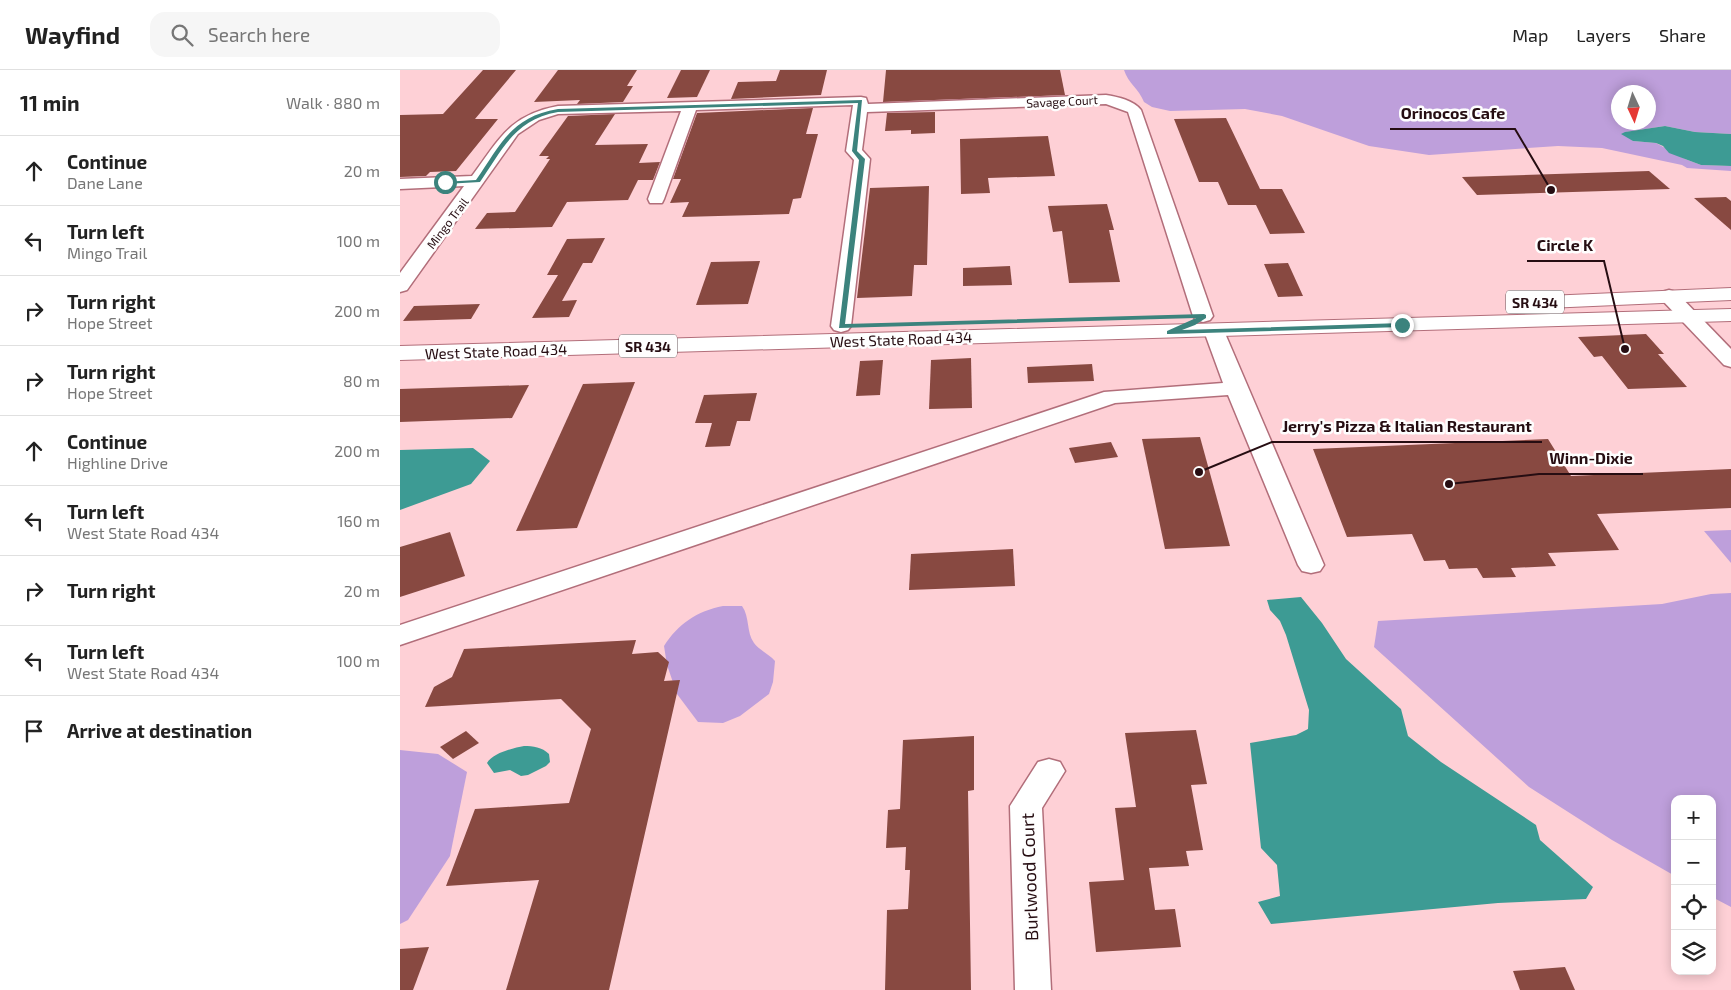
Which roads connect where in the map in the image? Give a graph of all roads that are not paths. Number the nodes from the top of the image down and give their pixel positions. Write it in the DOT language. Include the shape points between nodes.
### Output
graph roads {
  1 [pos="690,106"];
  2 [pos="860,108"];
  3 [pos="478,181"];
  4 [pos="400,184"];
  5 [pos="656,199"];
  6 [pos="400,286"];
  7 [pos="1731,294"];
  8 [pos="1669,296"];
  9 [pos="1731,315"];
  10 [pos="1401,317"];
  11 [pos="1690,317"];
  12 [pos="1209,324"];
  13 [pos="841,326"];
  14 [pos="405,339"];
  15 [pos="400,353"];
  16 [pos="1731,361"];
  17 [pos="1236,388"];
  18 [pos="1311,565"];
  19 [pos="400,635"];
  20 [pos="1049,771"];
  21 [pos="1032,990"];
  1 -- 2 [label="street, Mingo Trail" via="861,101"];
  1 -- 3 [label="street, Mingo Trail" via="558,110 534,117 513,131"];
  1 -- 5 [label="street"];
  2 -- 12 [label="street, Savage Court" via="1100,99 1119,101 1134,110"];
  2 -- 13 [label="street" via="854,151 862,159"];
  3 -- 4 [label="street"];
  3 -- 6 [label="street, Mingo Trail"];
  7 -- 8 [label="main road, West State Road 434 / SR 434"];
  8 -- 10 [label="main road, West State Road 434 / SR 434"];
  8 -- 11 [label="street"];
  9 -- 11 [label="main road, SR 434"];
  10 -- 11 [label="main road, SR 434"];
  10 -- 12 [label="main road, West State Road 434 / SR 434"];
  10 -- 12 [label="main road, SR 434" via="1251,315"];
  11 -- 16 [label="street"];
  12 -- 13 [label="main road, West State Road 434 / SR 434"];
  12 -- 15 [label="main road, West State Road 434 / SR 434" via="1169,332"];
  12 -- 17 [label="street, Savage Court"];
  13 -- 14 [label="main road, West State Road 434 / SR 434"];
  17 -- 18 [label="street, Savage Court"];
  17 -- 19 [label="street" via="1112,397"];
  20 -- 21 [label="street, Burlwood Court" via="1026,806"];
}
